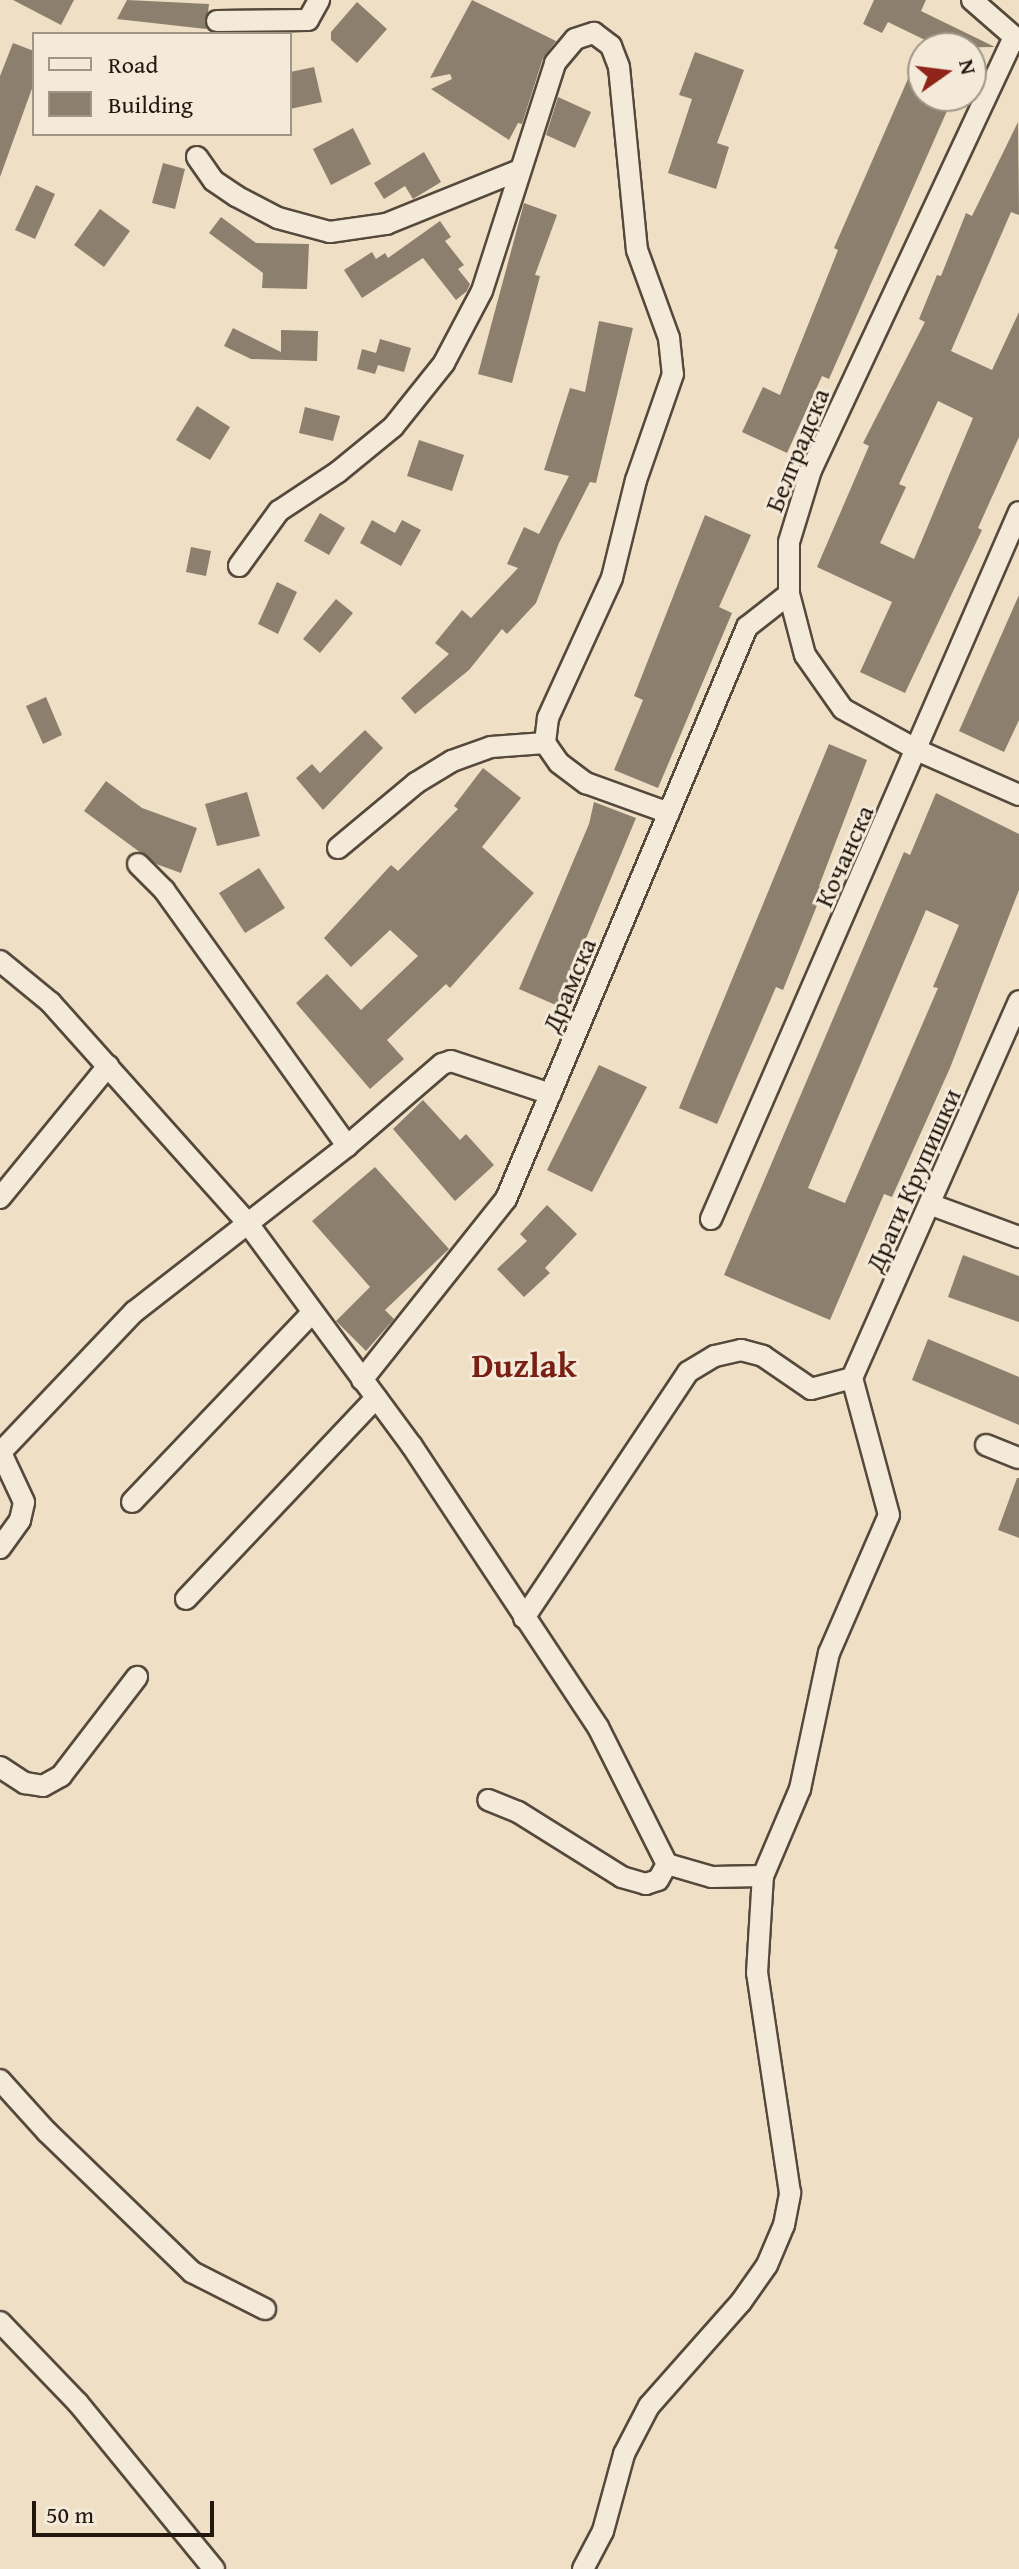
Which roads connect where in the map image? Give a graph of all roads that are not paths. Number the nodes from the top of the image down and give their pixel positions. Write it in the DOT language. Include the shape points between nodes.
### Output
graph roads {
  1 [pos="319,0"];
  2 [pos="972,0"];
  3 [pos="217,21"];
  4 [pos="1016,39"];
  5 [pos="197,157"];
  6 [pos="517,171"];
  7 [pos="1019,512"];
  8 [pos="239,566"];
  9 [pos="789,594"];
  10 [pos="545,743"];
  11 [pos="919,751"];
  12 [pos="1019,795"];
  13 [pos="669,813"];
  14 [pos="338,848"];
  15 [pos="138,864"];
  16 [pos="0,961"];
  17 [pos="1016,1014"];
  18 [pos="108,1066"];
  19 [pos="551,1094"];
  20 [pos="347,1146"];
  21 [pos="0,1198"];
  22 [pos="932,1205"];
  23 [pos="711,1219"];
  24 [pos="246,1221"];
  25 [pos="1019,1237"];
  26 [pos="311,1314"];
  27 [pos="852,1378"];
  28 [pos="362,1380"];
  29 [pos="376,1398"];
  30 [pos="986,1445"];
  31 [pos="1,1453"];
  32 [pos="1019,1458"];
  33 [pos="132,1502"];
  34 [pos="0,1548"];
  35 [pos="186,1599"];
  36 [pos="524,1618"];
  37 [pos="137,1677"];
  38 [pos="0,1767"];
  39 [pos="488,1800"];
  40 [pos="667,1864"];
  41 [pos="763,1876"];
  42 [pos="0,2080"];
  43 [pos="265,2309"];
  44 [pos="0,2322"];
  45 [pos="214,2569"];
  46 [pos="583,2569"];
  1 -- 3 [label="street" via="308,20"];
  2 -- 4 [label="street"];
  4 -- 9 [label="street, Белградска" via="811,470 789,542"];
  5 -- 6 [label="street" via="214,181 236,196 278,218 330,232 386,224"];
  6 -- 8 [label="street" via="482,291 444,363 393,427 279,511"];
  6 -- 10 [label="street" via="555,63 575,39 594,33 611,46 619,67 637,250 669,338 673,374 640,467 612,578 548,718"];
  7 -- 11 [label="street, Кочанска"];
  9 -- 11 [label="street, Белградска" via="805,655 843,709"];
  9 -- 13 [label="street, Драмска" via="747,627"];
  10 -- 13 [label="street" via="559,763 586,783"];
  10 -- 14 [label="street" via="491,747 452,761 416,783"];
  11 -- 12 [label="street, Белградска"];
  11 -- 23 [label="street, Кочанска"];
  13 -- 19 [label="street, Драмска"];
  15 -- 20 [label="street" via="164,890"];
  16 -- 18 [label="street" via="50,1002"];
  17 -- 22 [label="street, Драги Крупишки"];
  18 -- 21 [label="street"];
  18 -- 24 [label="street"];
  19 -- 20 [label="street" via="451,1061"];
  19 -- 28 [label="street, Драмска" via="506,1199"];
  20 -- 24 [label="street"];
  22 -- 25 [label="street"];
  22 -- 27 [label="street, Драги Крупишки"];
  24 -- 26 [label="street"];
  24 -- 31 [label="street" via="134,1312"];
  26 -- 28 [label="street"];
  26 -- 33 [label="street"];
  27 -- 36 [label="street" via="811,1389 763,1356 741,1350 715,1356 688,1372"];
  27 -- 41 [label="street" via="889,1515 829,1653 800,1789"];
  28 -- 29 [label="street"];
  29 -- 35 [label="street"];
  29 -- 36 [label="street"];
  30 -- 32 [label="street"];
  31 -- 34 [label="street" via="24,1502 20,1520"];
  36 -- 40 [label="street" via="598,1727"];
  37 -- 38 [label="street" via="61,1776 43,1786 25,1783"];
  39 -- 40 [label="street" via="518,1812 622,1877 646,1884 658,1880"];
  40 -- 41 [label="street" via="712,1877"];
  41 -- 46 [label="street" via="757,1973 790,2193 784,2225 767,2265 741,2302 649,2406 624,2454 603,2531"];
  42 -- 43 [label="street" via="192,2272"];
  44 -- 45 [label="street" via="78,2403"];
}
